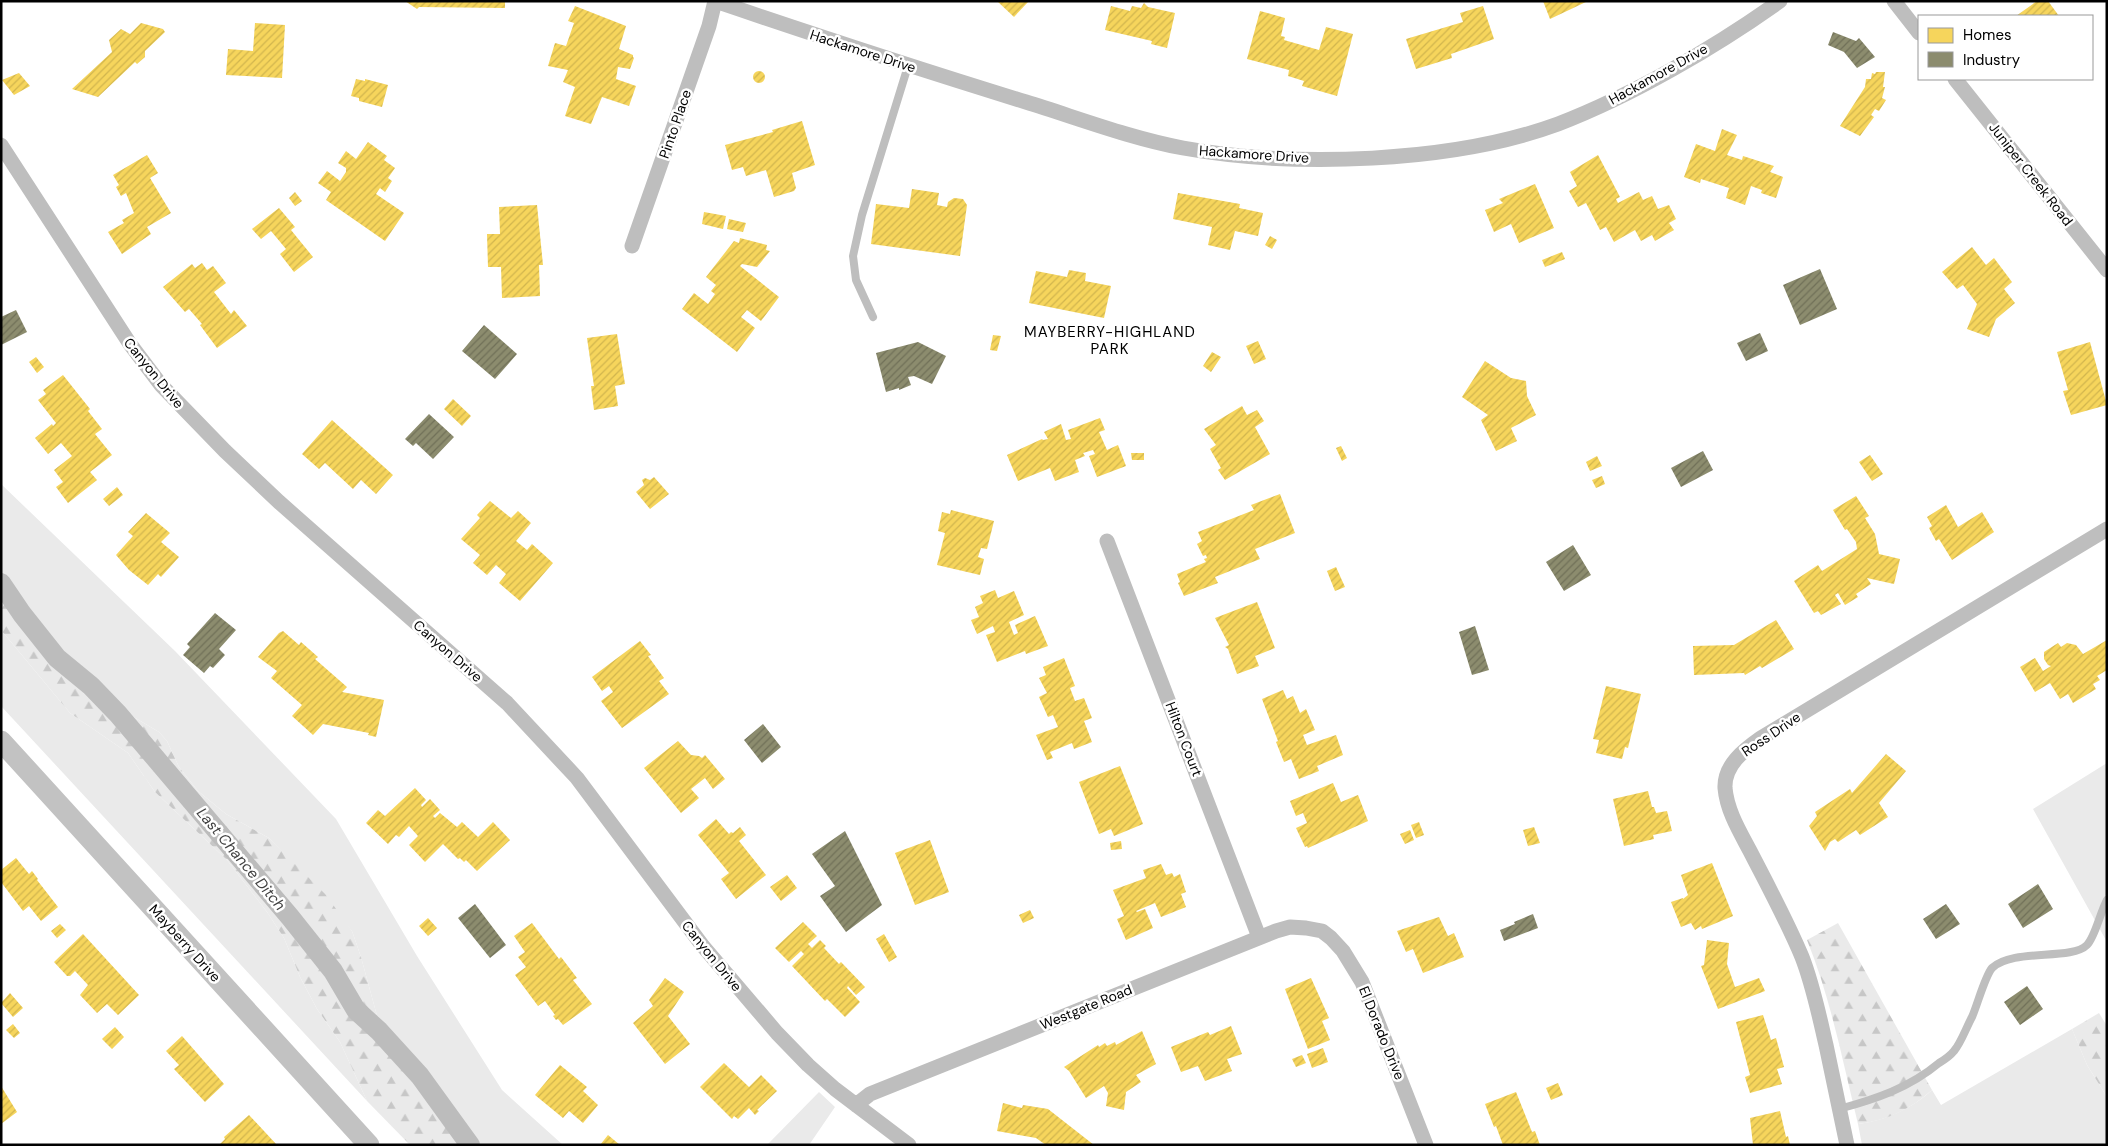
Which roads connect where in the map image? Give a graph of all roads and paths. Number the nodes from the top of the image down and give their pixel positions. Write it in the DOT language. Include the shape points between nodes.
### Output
graph roads {
  1 [pos="715,1"];
  2 [pos="1780,1"];
  3 [pos="1894,1"];
  4 [pos="1918,32"];
  5 [pos="908,66"];
  6 [pos="1956,80"];
  7 [pos="1,145"];
  8 [pos="632,246"];
  9 [pos="2107,270"];
  10 [pos="873,317"];
  11 [pos="2107,529"];
  12 [pos="1108,542"];
  13 [pos="1,741"];
  14 [pos="2107,900"];
  15 [pos="1322,931"];
  16 [pos="1259,937"];
  17 [pos="856,1105"];
  18 [pos="1839,1109"];
  19 [pos="369,1145"];
  20 [pos="909,1145"];
  21 [pos="1426,1145"];
  22 [pos="1847,1145"];
  1 -- 5 [label="street, Hackamore Drive"];
  1 -- 8 [label="street, Pinto Place"];
  2 -- 5 [label="street, Hackamore Drive" via="1654,78 1556,124 1465,148 1371,157 1267,156 1155,142"];
  3 -- 4 [label="street"];
  5 -- 10 [label="lane" via="862,215 854,256 856,280"];
  6 -- 9 [label="street, Juniper Creek Road"];
  7 -- 17 [label="street, Canyon Drive" via="130,344 161,385 279,502 528,724 577,778 696,938 752,1005 808,1065"];
  11 -- 18 [label="street, Ross Drive" via="1761,738 1746,748 1727,774 1727,802 1791,933 1812,985"];
  12 -- 16 [label="street, Hilton Court"];
  13 -- 19 [label="main road, Mayberry Drive"];
  14 -- 18 [label="lane" via="2086,947 2005,960 1991,969 1973,1015 1954,1051 1922,1077 1886,1095"];
  15 -- 16 [label="street, Westgate Road" via="1290,927"];
  15 -- 21 [label="street, El Dorado Drive" via="1343,950 1358,974"];
  16 -- 17 [label="street, Westgate Road" via="870,1094"];
  17 -- 20 [label="street, Canyon Drive"];
  18 -- 22 [label="street, Ross Drive"];
}
